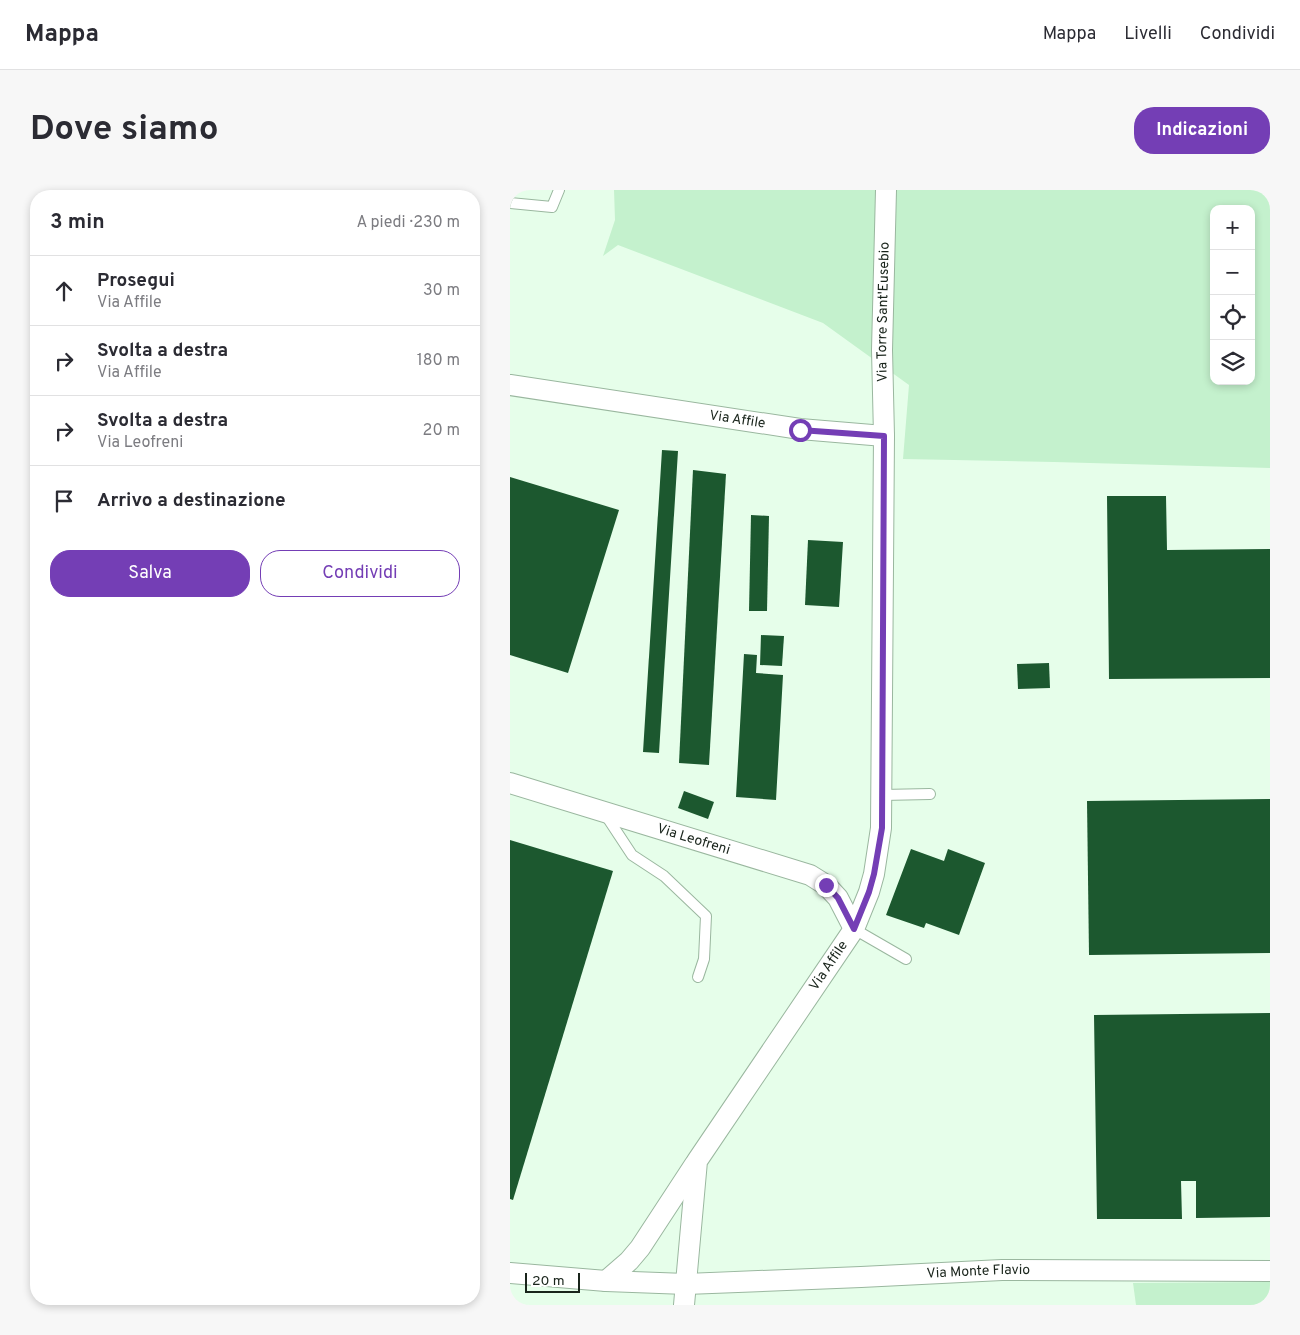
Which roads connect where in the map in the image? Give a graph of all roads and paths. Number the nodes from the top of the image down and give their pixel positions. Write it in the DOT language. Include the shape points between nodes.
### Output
graph roads {
  1 [pos="560,190"];
  2 [pos="886,190"];
  3 [pos="510,202"];
  4 [pos="510,385"];
  5 [pos="884,436"];
  6 [pos="510,783"];
  7 [pos="930,794"];
  8 [pos="882,795"];
  9 [pos="605,813"];
  10 [pos="854,929"];
  11 [pos="906,959"];
  12 [pos="698,977"];
  13 [pos="698,1160"];
  14 [pos="1270,1271"];
  15 [pos="510,1274"];
  16 [pos="606,1281"];
  17 [pos="686,1284"];
  18 [pos="684,1305"];
  1 -- 3 [label="lane" via="552,208"];
  2 -- 5 [label="street, Via Torre Sant'Eusebio" via="882,350"];
  4 -- 5 [label="street, Via Affile" via="800,430"];
  5 -- 8 [label="street, Via Affile"];
  6 -- 9 [label="street, Via Leofreni"];
  7 -- 8 [label="lane"];
  8 -- 10 [label="street, Via Affile" via="882,828 874,874"];
  9 -- 10 [label="street, Via Leofreni" via="810,875 838,898"];
  9 -- 12 [label="lane" via="632,855 664,876 706,916 704,959"];
  10 -- 11 [label="lane"];
  10 -- 13 [label="street, Via Affile"];
  13 -- 16 [label="street" via="640,1248"];
  13 -- 17 [label="street, Via Affile"];
  14 -- 17 [label="street, Via Monte Flavio" via="1002,1270"];
  15 -- 16 [label="street, Via Monte Flavio"];
  16 -- 17 [label="street, Via Monte Flavio"];
  17 -- 18 [label="street, Via Affile"];
}
